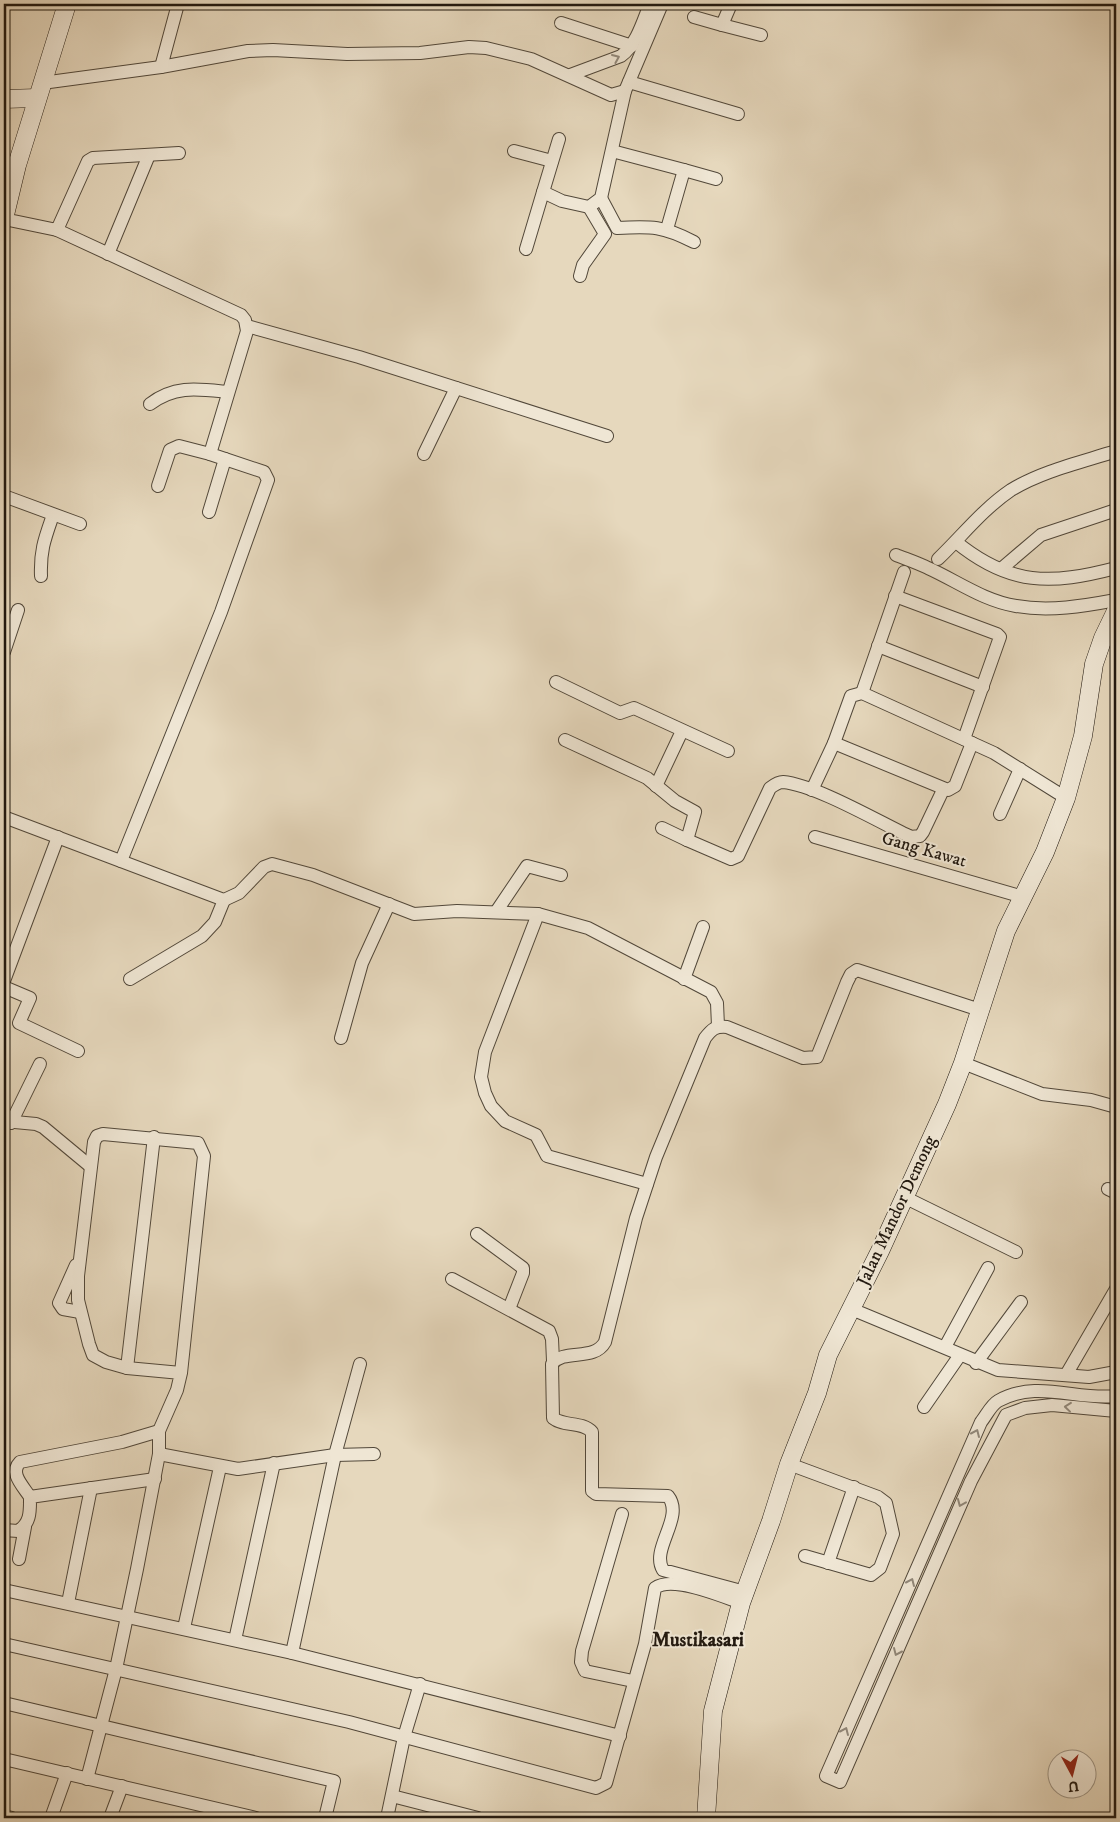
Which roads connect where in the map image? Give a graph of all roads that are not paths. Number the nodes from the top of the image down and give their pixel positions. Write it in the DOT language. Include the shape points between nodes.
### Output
graph roads {
  1 [pos="67,4"];
  2 [pos="178,4"];
  3 [pos="731,4"];
  4 [pos="655,6"];
  5 [pos="694,17"];
  6 [pos="561,23"];
  7 [pos="722,25"];
  8 [pos="761,35"];
  9 [pos="632,46"];
  10 [pos="161,67"];
  11 [pos="570,75"];
  12 [pos="627,86"];
  13 [pos="40,90"];
  14 [pos="4,99"];
  15 [pos="738,114"];
  16 [pos="559,139"];
  17 [pos="514,151"];
  18 [pos="612,151"];
  19 [pos="179,153"];
  20 [pos="149,155"];
  21 [pos="552,161"];
  22 [pos="684,170"];
  23 [pos="716,179"];
  24 [pos="543,192"];
  25 [pos="601,198"];
  26 [pos="589,207"];
  27 [pos="4,219"];
  28 [pos="617,228"];
  29 [pos="667,229"];
  30 [pos="57,230"];
  31 [pos="605,234"];
  32 [pos="694,242"];
  33 [pos="526,250"];
  34 [pos="108,254"];
  35 [pos="580,276"];
  36 [pos="247,326"];
  37 [pos="456,388"];
  38 [pos="228,392"];
  39 [pos="150,404"];
  40 [pos="607,436"];
  41 [pos="1116,451"];
  42 [pos="210,454"];
  43 [pos="424,454"];
  44 [pos="225,459"];
  45 [pos="158,486"];
  46 [pos="4,496"];
  47 [pos="1116,510"];
  48 [pos="208,512"];
  49 [pos="54,515"];
  50 [pos="80,524"];
  51 [pos="956,542"];
  52 [pos="896,555"];
  53 [pos="938,559"];
  54 [pos="1116,568"];
  55 [pos="1001,569"];
  56 [pos="904,572"];
  57 [pos="41,576"];
  58 [pos="895,596"];
  59 [pos="1116,600"];
  60 [pos="18,610"];
  61 [pos="1116,611"];
  62 [pos="5,644"];
  63 [pos="878,646"];
  64 [pos="556,682"];
  65 [pos="983,687"];
  66 [pos="862,693"];
  67 [pos="682,731"];
  68 [pos="565,740"];
  69 [pos="968,741"];
  70 [pos="834,743"];
  71 [pos="728,750"];
  72 [pos="1020,769"];
  73 [pos="656,786"];
  74 [pos="812,790"];
  75 [pos="943,790"];
  76 [pos="1066,798"];
  77 [pos="1000,814"];
  78 [pos="4,817"];
  79 [pos="662,828"];
  80 [pos="58,837"];
  81 [pos="815,837"];
  82 [pos="687,840"];
  83 [pos="121,861"];
  84 [pos="561,875"];
  85 [pos="1023,896"];
  86 [pos="224,900"];
  87 [pos="388,904"];
  88 [pos="496,912"];
  89 [pos="538,914"];
  90 [pos="703,927"];
  91 [pos="130,979"];
  92 [pos="684,979"];
  93 [pos="4,982"];
  94 [pos="4,987"];
  95 [pos="980,1010"];
  96 [pos="718,1026"];
  97 [pos="341,1038"];
  98 [pos="78,1050"];
  99 [pos="963,1063"];
  100 [pos="40,1064"];
  101 [pos="1116,1107"];
  102 [pos="7,1122"];
  103 [pos="154,1138"];
  104 [pos="90,1166"];
  105 [pos="647,1184"];
  106 [pos="904,1197"];
  107 [pos="478,1234"];
  108 [pos="1016,1252"];
  109 [pos="80,1259"];
  110 [pos="988,1268"];
  111 [pos="452,1279"];
  112 [pos="1116,1289"];
  113 [pos="1021,1302"];
  114 [pos="850,1308"];
  115 [pos="509,1309"];
  116 [pos="80,1312"];
  117 [pos="945,1347"];
  118 [pos="960,1356"];
  119 [pos="553,1361"];
  120 [pos="976,1363"];
  121 [pos="360,1364"];
  122 [pos="127,1368"];
  123 [pos="1116,1372"];
  124 [pos="181,1373"];
  125 [pos="1066,1375"];
  126 [pos="1116,1396"];
  127 [pos="924,1407"];
  128 [pos="1116,1411"];
  129 [pos="159,1431"];
  130 [pos="159,1454"];
  131 [pos="374,1454"];
  132 [pos="335,1455"];
  133 [pos="274,1463"];
  134 [pos="789,1464"];
  135 [pos="220,1467"];
  136 [pos="958,1474"];
  137 [pos="155,1479"];
  138 [pos="970,1481"];
  139 [pos="854,1487"];
  140 [pos="91,1488"];
  141 [pos="30,1496"];
  142 [pos="622,1514"];
  143 [pos="25,1527"];
  144 [pos="4,1530"];
  145 [pos="805,1556"];
  146 [pos="19,1559"];
  147 [pos="828,1563"];
  148 [pos="4,1590"];
  149 [pos="743,1598"];
  150 [pos="68,1603"];
  151 [pos="127,1617"];
  152 [pos="184,1628"];
  153 [pos="234,1640"];
  154 [pos="4,1644"];
  155 [pos="292,1653"];
  156 [pos="116,1668"];
  157 [pos="633,1681"];
  158 [pos="420,1684"];
  159 [pos="4,1703"];
  160 [pos="102,1725"];
  161 [pos="620,1736"];
  162 [pos="404,1737"];
  163 [pos="4,1759"];
  164 [pos="67,1773"];
  165 [pos="87,1778"];
  166 [pos="122,1786"];
  167 [pos="392,1796"];
  168 [pos="4,1816"];
  169 [pos="12,1818"];
  170 [pos="51,1818"];
  171 [pos="110,1818"];
  172 [pos="256,1818"];
  173 [pos="325,1818"];
  174 [pos="387,1818"];
  175 [pos="478,1818"];
  176 [pos="706,1818"];
  1 -- 13 [label="main road"];
  2 -- 10 [label="street"];
  3 -- 7 [label="street"];
  4 -- 9 [label="street"];
  4 -- 12 [label="street"];
  5 -- 7 [label="street"];
  6 -- 9 [label="street"];
  7 -- 8 [label="street"];
  11 -- 9 [label="street, one-way" via="621,56"];
  10 -- 11 [label="street" via="248,51 347,54 469,47 531,59"];
  10 -- 13 [label="street"];
  11 -- 12 [label="street" via="611,94"];
  12 -- 15 [label="street"];
  12 -- 18 [label="street"];
  13 -- 14 [label="main road"];
  13 -- 27 [label="main road"];
  16 -- 21 [label="street"];
  17 -- 21 [label="street"];
  18 -- 22 [label="street"];
  18 -- 25 [label="street"];
  19 -- 20 [label="street"];
  20 -- 30 [label="street" via="92,158 88,161"];
  20 -- 34 [label="street"];
  21 -- 24 [label="street"];
  22 -- 23 [label="street"];
  22 -- 29 [label="street"];
  24 -- 26 [label="street" via="562,201"];
  24 -- 33 [label="street"];
  25 -- 26 [label="street"];
  25 -- 28 [label="street"];
  26 -- 31 [label="street"];
  27 -- 30 [label="street"];
  28 -- 29 [label="street" via="652,226"];
  28 -- 31 [label="street"];
  29 -- 32 [label="street"];
  30 -- 34 [label="street"];
  31 -- 35 [label="street" via="583,265"];
  34 -- 36 [label="street" via="241,315"];
  36 -- 37 [label="street"];
  36 -- 38 [label="street"];
  37 -- 40 [label="street"];
  37 -- 43 [label="street"];
  38 -- 39 [label="street" via="170,391"];
  38 -- 42 [label="street"];
  41 -- 51 [label="street" via="1014,489 984,512"];
  42 -- 44 [label="street"];
  42 -- 45 [label="street" via="179,446 170,450"];
  44 -- 48 [label="street"];
  44 -- 83 [label="street" via="264,472 267,488"];
  46 -- 49 [label="street"];
  47 -- 55 [label="street" via="1041,535"];
  49 -- 50 [label="street"];
  49 -- 57 [label="street" via="42,542"];
  51 -- 53 [label="street"];
  51 -- 55 [label="street" via="978,560"];
  52 -- 59 [label="street" via="956,584 1016,606 1066,607"];
  54 -- 55 [label="street" via="1046,580"];
  56 -- 58 [label="street"];
  58 -- 63 [label="street"];
  58 -- 65 [label="street" via="997,634 1000,641"];
  60 -- 62 [label="street"];
  61 -- 76 [label="main road, Jalan Mandor Demong" via="1094,664 1081,744"];
  63 -- 65 [label="street"];
  63 -- 66 [label="street"];
  64 -- 67 [label="street" via="620,713 634,708"];
  65 -- 69 [label="street"];
  66 -- 69 [label="street"];
  66 -- 70 [label="street" via="851,696"];
  67 -- 71 [label="street"];
  67 -- 73 [label="street"];
  68 -- 73 [label="street" via="640,775"];
  69 -- 72 [label="street"];
  69 -- 75 [label="street" via="954,786"];
  70 -- 74 [label="street"];
  70 -- 75 [label="street"];
  72 -- 76 [label="street"];
  72 -- 77 [label="street"];
  73 -- 82 [label="street" via="695,812"];
  74 -- 75 [label="street" via="915,837 923,832"];
  74 -- 82 [label="street" via="782,782 770,788 740,852 734,858"];
  76 -- 85 [label="main road, Jalan Mandor Demong"];
  78 -- 80 [label="street"];
  79 -- 82 [label="street"];
  80 -- 83 [label="street"];
  80 -- 93 [label="street"];
  81 -- 85 [label="street, Gang Kawat"];
  83 -- 86 [label="street"];
  84 -- 88 [label="street" via="527,866"];
  85 -- 95 [label="main road, Jalan Mandor Demong" via="1006,931"];
  86 -- 87 [label="street" via="240,893 272,864 313,875"];
  86 -- 91 [label="street" via="215,922 202,936"];
  87 -- 88 [label="street" via="414,914"];
  87 -- 97 [label="street" via="362,963"];
  88 -- 89 [label="street"];
  89 -- 92 [label="street" via="588,928"];
  89 -- 105 [label="street" via="485,1052 482,1077 485,1093 491,1106 505,1121 536,1135 547,1156"];
  90 -- 92 [label="street"];
  92 -- 96 [label="street" via="716,997"];
  94 -- 98 [label="street" via="30,998 19,1023"];
  95 -- 96 [label="street" via="857,970 846,982 817,1057 803,1058"];
  95 -- 99 [label="main road, Jalan Mandor Demong"];
  96 -- 105 [label="street" via="705,1038"];
  99 -- 101 [label="street" via="1042,1094 1091,1100"];
  99 -- 106 [label="main road, Jalan Mandor Demong"];
  100 -- 102 [label="street"];
  102 -- 104 [label="street" via="43,1127"];
  103 -- 104 [label="street" via="97,1136"];
  103 -- 122 [label="street"];
  103 -- 124 [label="street" via="198,1143 204,1156"];
  104 -- 109 [label="street"];
  105 -- 119 [label="street" via="605,1342 595,1352"];
  106 -- 108 [label="street"];
  106 -- 114 [label="main road, Jalan Mandor Demong"];
  107 -- 115 [label="street" via="523,1268"];
  109 -- 116 [label="street"];
  109 -- 116 [label="street" via="59,1303 63,1309"];
  110 -- 117 [label="street"];
  111 -- 115 [label="street"];
  112 -- 125 [label="street"];
  113 -- 120 [label="street"];
  114 -- 117 [label="street"];
  114 -- 134 [label="main road, Jalan Mandor Demong" via="828,1354 817,1393"];
  115 -- 119 [label="street" via="548,1331 552,1338"];
  116 -- 122 [label="street" via="93,1355"];
  117 -- 118 [label="street"];
  118 -- 120 [label="street"];
  118 -- 127 [label="street"];
  119 -- 149 [label="street" via="553,1418 557,1422 584,1426 592,1432 592,1491 596,1494 668,1496 674,1508 660,1558 663,1570"];
  120 -- 125 [label="street" via="1006,1372"];
  121 -- 132 [label="street"];
  122 -- 124 [label="street"];
  123 -- 125 [label="street"];
  124 -- 129 [label="street"];
  136 -- 126 [label="street, one-way" via="981,1422 997,1402 1022,1393 1052,1390"];
  128 -- 138 [label="street, one-way" via="1052,1405 1025,1408 1006,1415"];
  129 -- 130 [label="street"];
  129 -- 141 [label="street" via="122,1442 20,1462 15,1468 16,1474"];
  130 -- 135 [label="street"];
  130 -- 137 [label="street"];
  131 -- 132 [label="street"];
  132 -- 133 [label="street"];
  132 -- 155 [label="street"];
  133 -- 135 [label="street" via="238,1469"];
  133 -- 153 [label="street"];
  134 -- 139 [label="street"];
  134 -- 149 [label="main road, Jalan Mandor Demong"];
  135 -- 152 [label="street"];
  136 -- 138 [label="street"];
  138 -- 136 [label="street, one-way" via="840,1782 826,1776"];
  137 -- 140 [label="street"];
  137 -- 151 [label="street"];
  139 -- 147 [label="street"];
  139 -- 147 [label="street" via="886,1503 893,1534 875,1574 867,1575"];
  140 -- 141 [label="street"];
  140 -- 150 [label="street"];
  141 -- 143 [label="street" via="29,1518"];
  142 -- 157 [label="street" via="580,1662 585,1671"];
  143 -- 144 [label="street" via="18,1531"];
  143 -- 146 [label="street"];
  145 -- 147 [label="street"];
  148 -- 150 [label="street"];
  149 -- 157 [label="street" via="660,1584 655,1588 645,1644"];
  149 -- 176 [label="main road, Jalan Mandor Demong" via="713,1711"];
  150 -- 151 [label="street"];
  151 -- 152 [label="street"];
  151 -- 156 [label="street"];
  152 -- 153 [label="street"];
  153 -- 155 [label="street"];
  154 -- 156 [label="street"];
  155 -- 158 [label="street"];
  156 -- 160 [label="street"];
  156 -- 162 [label="street"];
  157 -- 161 [label="street"];
  158 -- 161 [label="street"];
  158 -- 162 [label="street"];
  159 -- 160 [label="street"];
  160 -- 165 [label="street"];
  160 -- 173 [label="street" via="334,1781"];
  161 -- 162 [label="street" via="606,1783 596,1788"];
  162 -- 167 [label="street"];
  163 -- 164 [label="street"];
  164 -- 165 [label="street"];
  164 -- 170 [label="street"];
  165 -- 166 [label="street"];
  166 -- 171 [label="street"];
  166 -- 172 [label="street"];
  167 -- 174 [label="street"];
  167 -- 175 [label="street"];
  168 -- 169 [label="street"];
}
